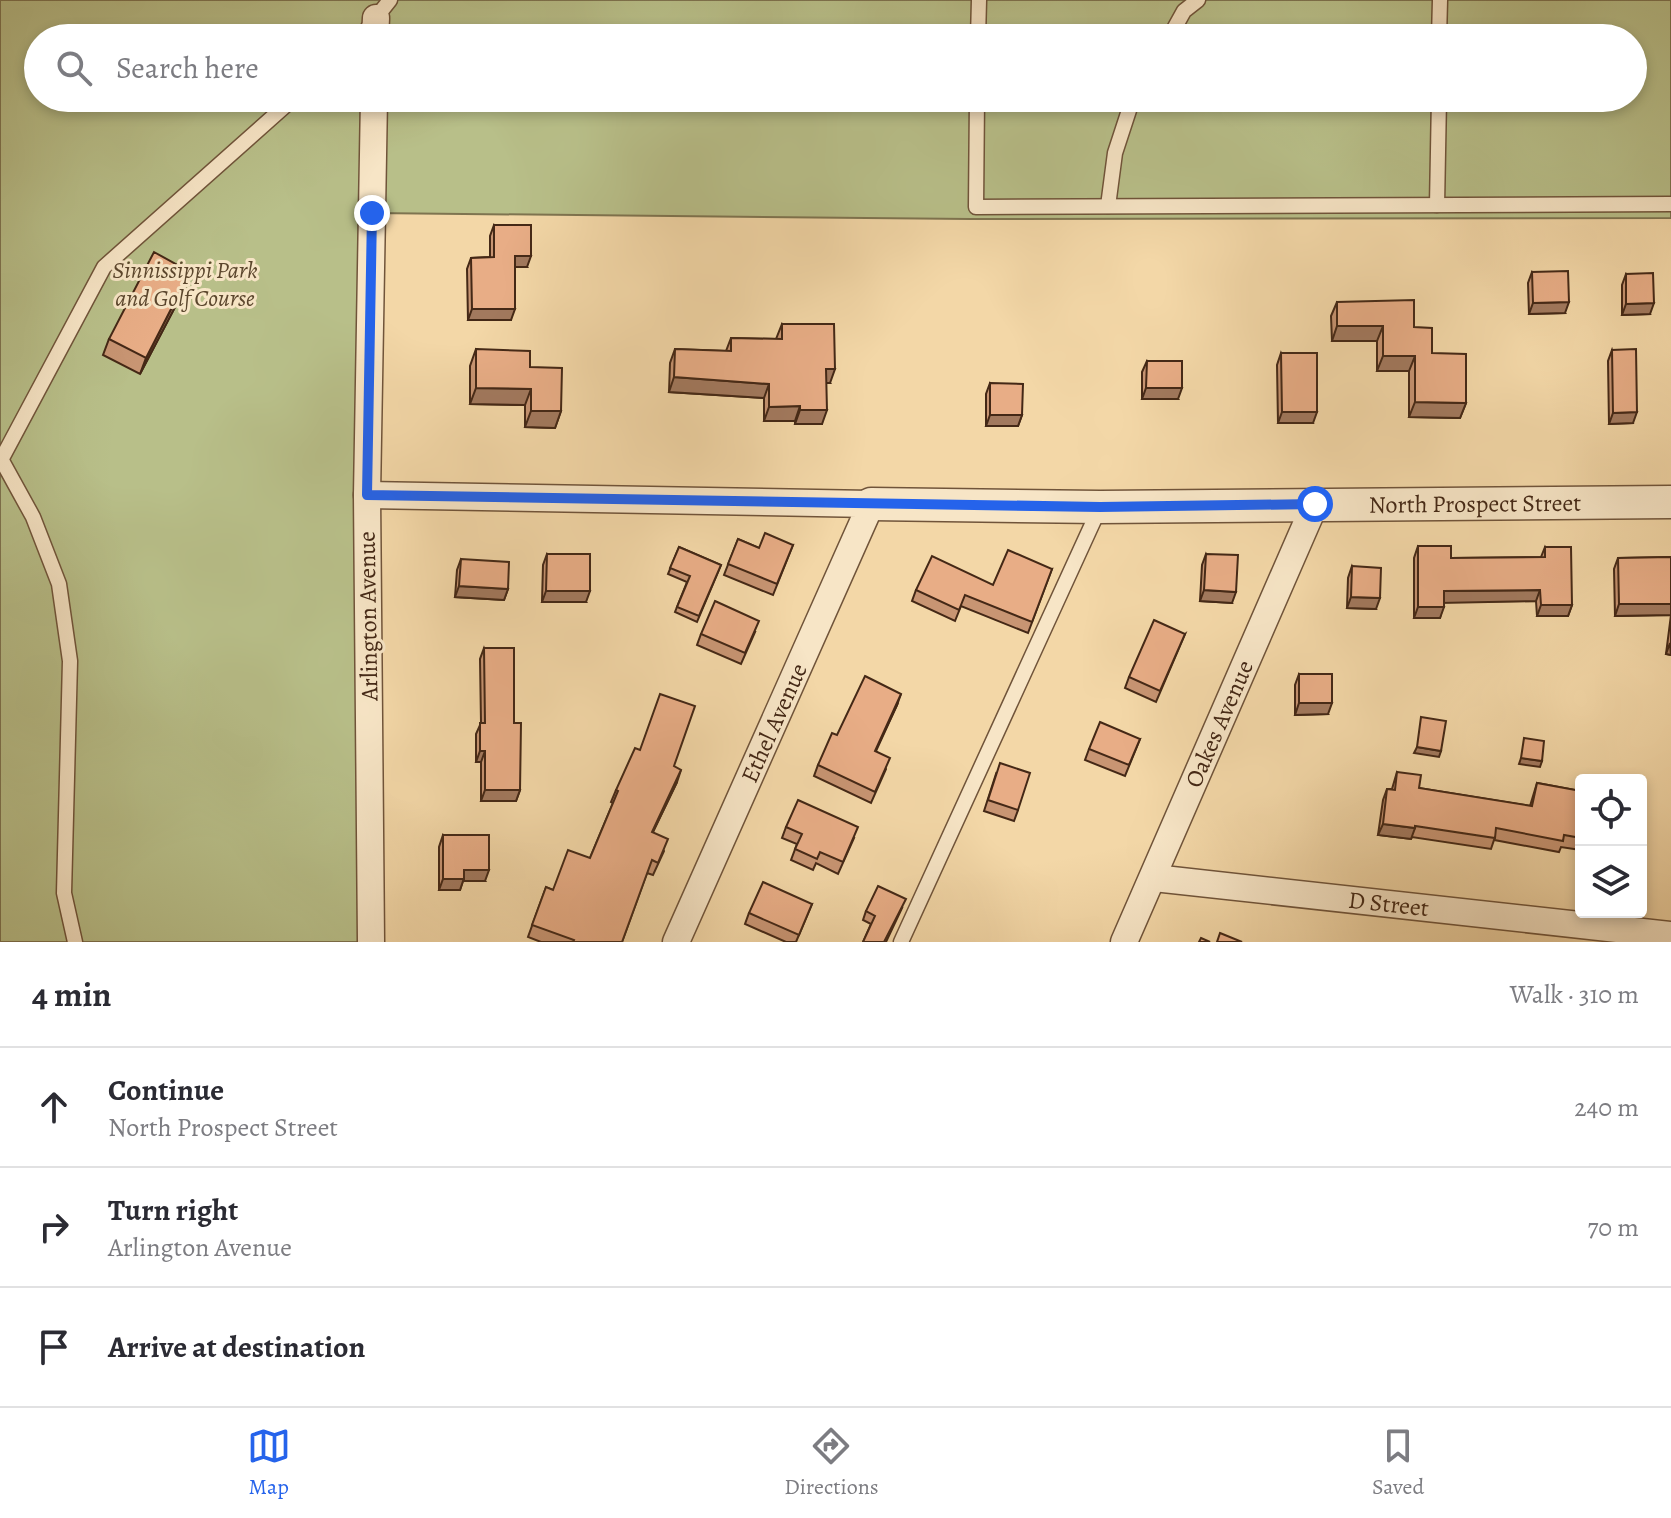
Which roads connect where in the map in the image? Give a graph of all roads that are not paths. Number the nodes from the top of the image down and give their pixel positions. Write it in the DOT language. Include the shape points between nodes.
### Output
graph roads {
  1 [pos="979,0"];
  2 [pos="1198,0"];
  3 [pos="1440,0"];
  4 [pos="978,24"];
  5 [pos="1177,24"];
  6 [pos="1439,24"];
  7 [pos="278,112"];
  8 [pos="374,112"];
  9 [pos="977,112"];
  10 [pos="1128,112"];
  11 [pos="1439,112"];
  12 [pos="1671,204"];
  13 [pos="1437,205"];
  14 [pos="1108,206"];
  15 [pos="1,460"];
  16 [pos="367,495"];
  17 [pos="1671,502"];
  18 [pos="871,504"];
  19 [pos="1315,504"];
  20 [pos="1100,507"];
  21 [pos="1154,878"];
  22 [pos="1671,935"];
  23 [pos="75,942"];
  24 [pos="371,942"];
  25 [pos="676,942"];
  26 [pos="901,942"];
  27 [pos="1124,942"];
  1 -- 4 [label="lane"];
  2 -- 5 [label="lane"];
  3 -- 6 [label="lane"];
  7 -- 15 [label="lane" via="104,267"];
  8 -- 16 [label="street, Arlington Avenue"];
  9 -- 14 [label="lane" via="976,207"];
  10 -- 14 [label="lane" via="1115,153"];
  11 -- 13 [label="lane"];
  12 -- 13 [label="lane"];
  13 -- 14 [label="lane"];
  15 -- 23 [label="lane" via="33,517 59,584 70,661 64,893"];
  16 -- 18 [label="street, North Prospect Street"];
  16 -- 24 [label="street, Arlington Avenue"];
  17 -- 19 [label="street, North Prospect Street"];
  18 -- 20 [label="street, North Prospect Street"];
  18 -- 25 [label="street, Ethel Avenue"];
  19 -- 20 [label="street, North Prospect Street"];
  19 -- 21 [label="street, Oakes Avenue"];
  20 -- 26 [label="lane"];
  21 -- 22 [label="street, D Street"];
  21 -- 27 [label="street, Oakes Avenue"];
}
